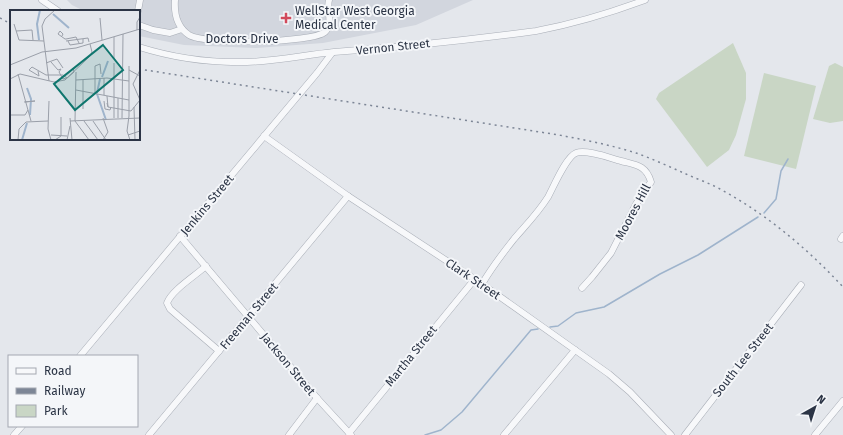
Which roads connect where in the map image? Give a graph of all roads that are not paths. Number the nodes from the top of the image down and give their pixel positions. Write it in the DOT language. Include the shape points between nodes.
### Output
graph roads {
  1 [pos="42,0"];
  2 [pos="140,0"];
  3 [pos="174,0"];
  4 [pos="329,0"];
  5 [pos="645,0"];
  6 [pos="57,10"];
  7 [pos="138,10"];
  8 [pos="140,25"];
  9 [pos="182,28"];
  10 [pos="140,48"];
  11 [pos="332,53"];
  12 [pos="264,136"];
  13 [pos="348,196"];
  14 [pos="180,236"];
  15 [pos="206,266"];
  16 [pos="474,280"];
  17 [pos="482,284"];
  18 [pos="801,285"];
  19 [pos="582,288"];
  20 [pos="248,317"];
  21 [pos="575,350"];
  22 [pos="219,351"];
  23 [pos="81,355"];
  24 [pos="317,398"];
  25 [pos="843,401"];
  26 [pos="21,427"];
  27 [pos="350,434"];
  28 [pos="14,435"];
  29 [pos="149,435"];
  30 [pos="288,435"];
  31 [pos="504,435"];
  32 [pos="670,435"];
  33 [pos="685,435"];
  34 [pos="815,435"];
  1 -- 6 [label="street"];
  2 -- 7 [label="street"];
  3 -- 9 [label="street" via="176,17"];
  4 -- 9 [label="street, Doctors Drive" via="329,26 316,36 256,42 224,42 198,39"];
  5 -- 11 [label="street, Vernon Street" via="585,20 536,31"];
  8 -- 9 [label="street" via="170,34"];
  10 -- 11 [label="street, Vernon Street" via="182,58 230,62"];
  11 -- 12 [label="street, Jenkins Street"];
  12 -- 13 [label="street, Clark Street"];
  12 -- 14 [label="street, Jenkins Street"];
  13 -- 16 [label="street, Clark Street"];
  13 -- 20 [label="street, Freeman Street"];
  14 -- 15 [label="street, Jackson Street"];
  14 -- 23 [label="street, Jenkins Street"];
  15 -- 20 [label="street, Jackson Street"];
  15 -- 22 [label="street" via="169,298 167,303 170,309"];
  16 -- 17 [label="street, Clark Street"];
  16 -- 27 [label="street, Martha Street"];
  17 -- 19 [label="street, Moores Hill" via="514,239 534,217 567,160 577,153 587,153 640,166 649,173 651,182 636,204 611,253"];
  17 -- 21 [label="street, Clark Street"];
  18 -- 33 [label="street, South Lee Street"];
  20 -- 22 [label="street, Freeman Street"];
  20 -- 24 [label="street, Jackson Street"];
  21 -- 31 [label="street"];
  21 -- 32 [label="street, Clark Street" via="615,378"];
  22 -- 29 [label="street, Freeman Street"];
  24 -- 27 [label="street, Jackson Street"];
  24 -- 30 [label="street"];
  25 -- 34 [label="street"];
  26 -- 28 [label="street"];
}
